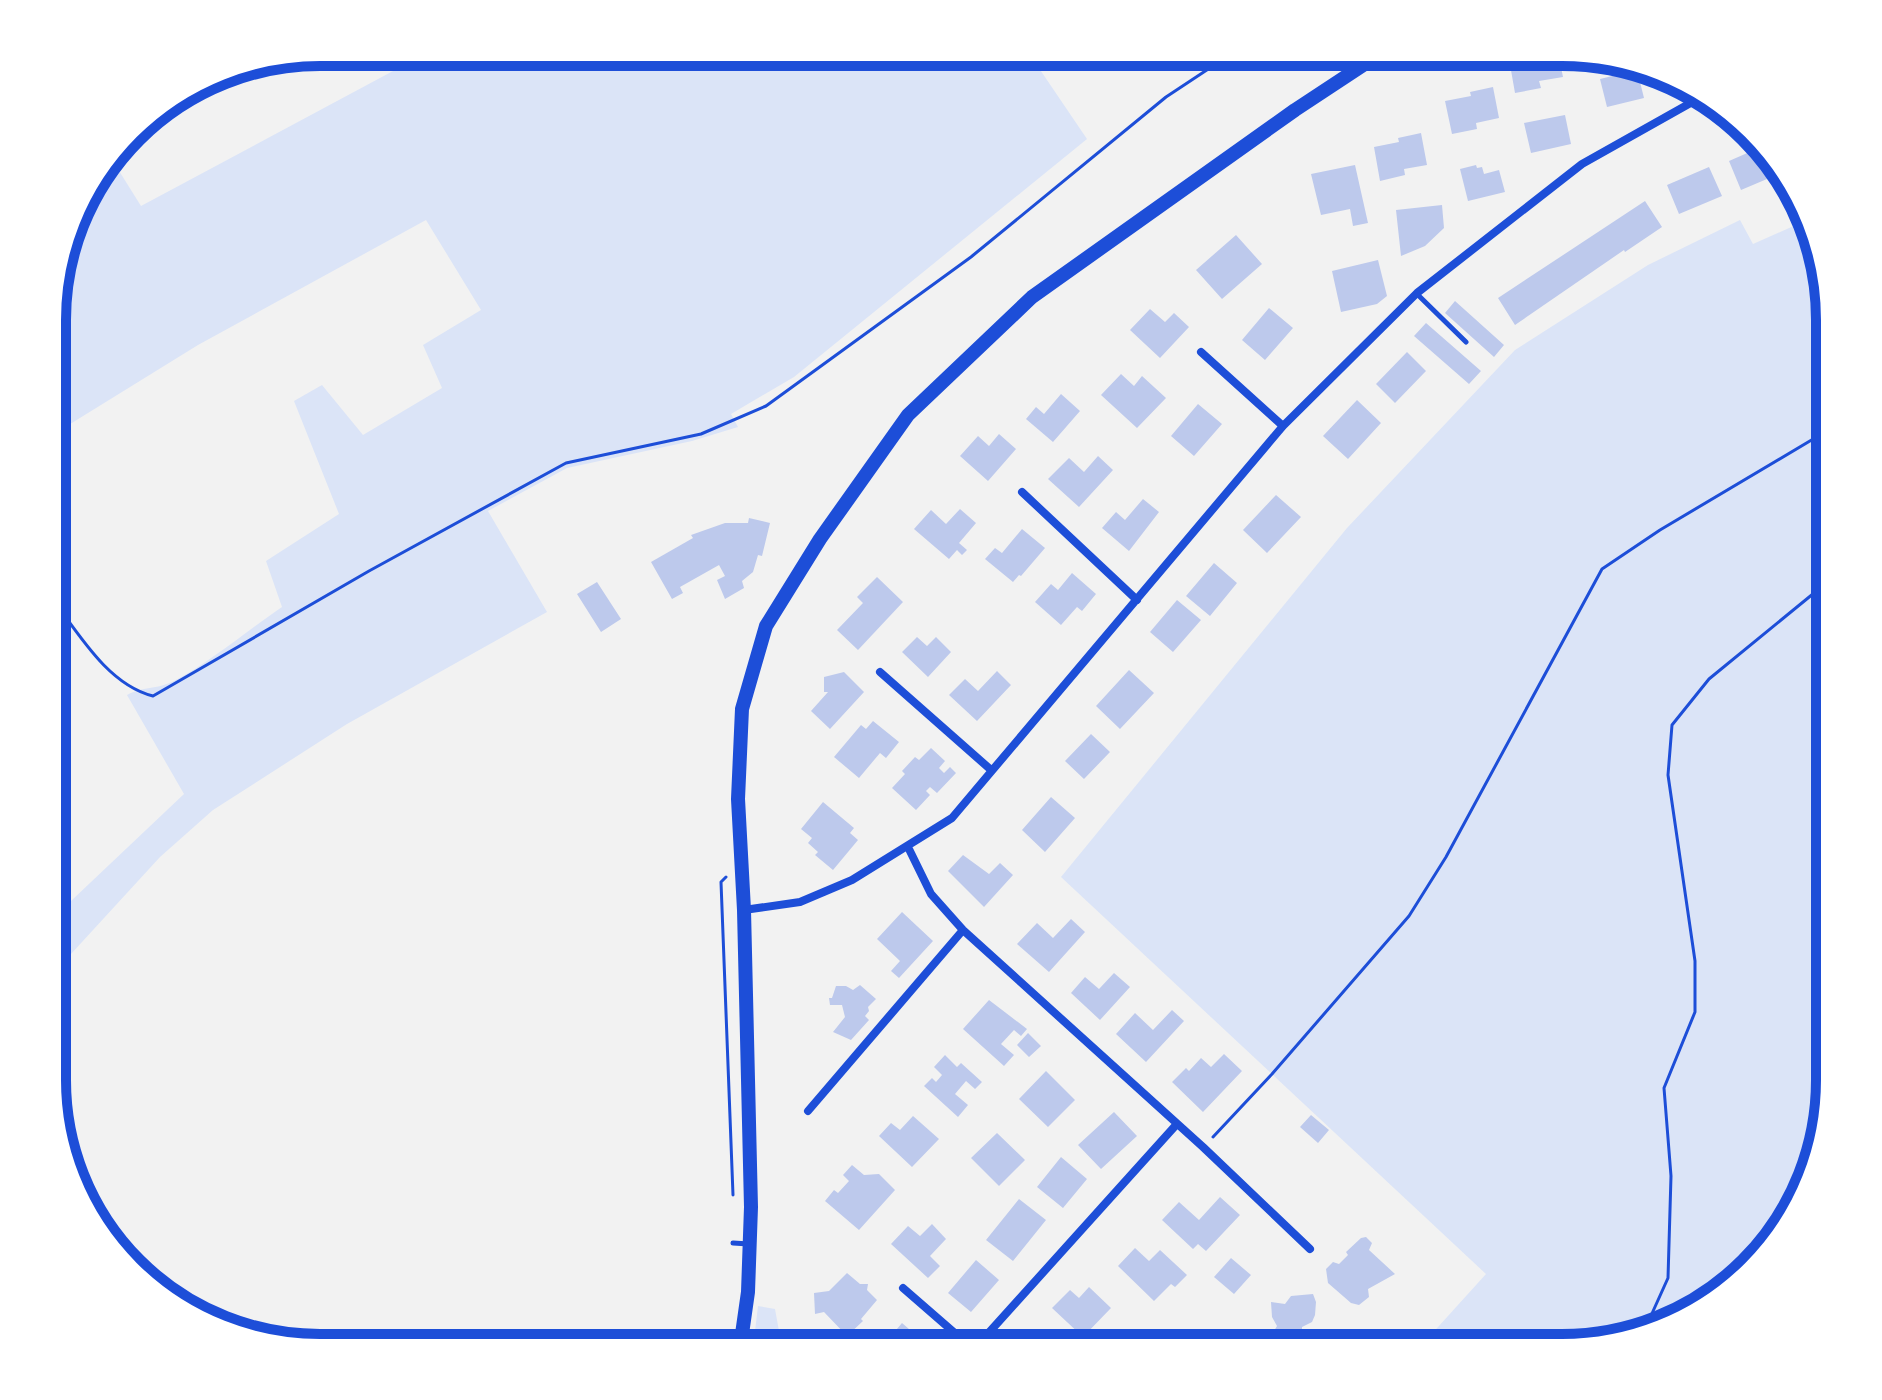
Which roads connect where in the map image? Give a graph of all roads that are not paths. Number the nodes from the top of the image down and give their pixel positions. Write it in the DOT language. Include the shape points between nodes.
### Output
graph roads {
  1 [pos="1360,67"];
  2 [pos="1692,102"];
  3 [pos="1417,293"];
  4 [pos="1466,342"];
  5 [pos="1201,352"];
  6 [pos="1283,426"];
  7 [pos="1022,492"];
  8 [pos="1137,600"];
  9 [pos="880,672"];
  10 [pos="990,769"];
  11 [pos="908,847"];
  12 [pos="744,910"];
  13 [pos="963,930"];
  14 [pos="808,1111"];
  15 [pos="1176,1125"];
  16 [pos="733,1243"];
  17 [pos="750,1244"];
  18 [pos="1310,1249"];
  19 [pos="903,1288"];
  20 [pos="742,1333"];
  21 [pos="957,1334"];
  22 [pos="987,1334"];
  1 -- 12 [label="main road" via="1032,297 908,415 766,626 742,709 738,799"];
  2 -- 3 [label="street" via="1582,164"];
  3 -- 4 [label="lane"];
  3 -- 6 [label="street"];
  5 -- 6 [label="street"];
  6 -- 8 [label="street"];
  7 -- 8 [label="street"];
  8 -- 10 [label="street"];
  9 -- 10 [label="street"];
  10 -- 11 [label="street" via="952,818"];
  11 -- 12 [label="street" via="800,902"];
  11 -- 13 [label="street" via="931,894"];
  12 -- 17 [label="main road"];
  13 -- 14 [label="street"];
  13 -- 15 [label="street"];
  15 -- 18 [label="street"];
  15 -- 22 [label="street"];
  16 -- 17 [label="lane"];
  17 -- 20 [label="main road"];
  19 -- 21 [label="street"];
}
